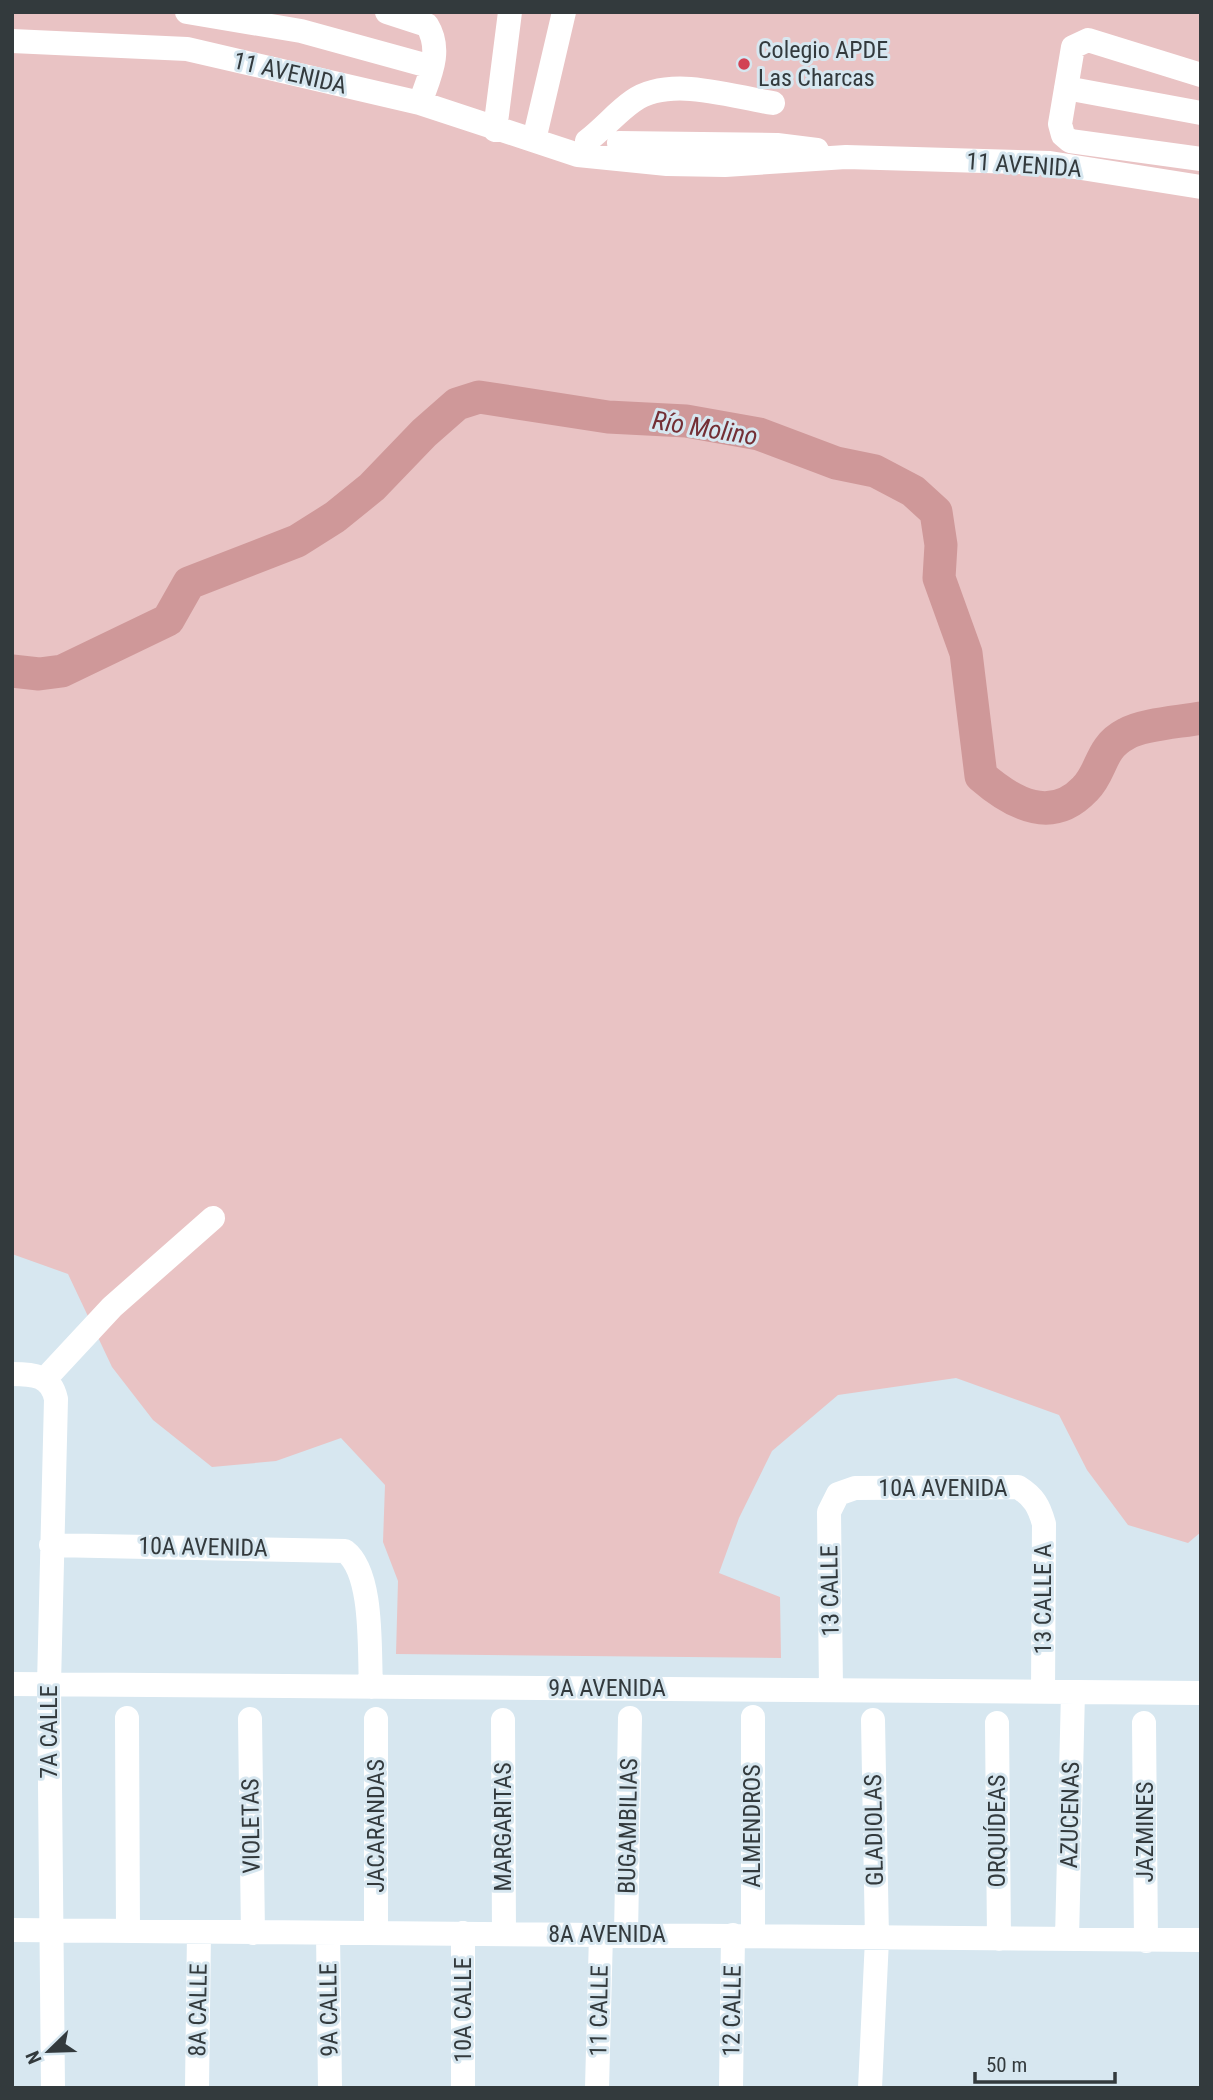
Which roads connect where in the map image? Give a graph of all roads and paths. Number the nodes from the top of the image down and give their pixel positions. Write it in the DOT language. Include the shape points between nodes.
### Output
graph roads {
  1 [pos="387,12"];
  2 [pos="510,12"];
  3 [pos="564,12"];
  4 [pos="198,14"];
  5 [pos="12,41"];
  6 [pos="199,52"];
  7 [pos="432,67"];
  8 [pos="1201,75"];
  9 [pos="1066,88"];
  10 [pos="420,103"];
  11 [pos="773,103"];
  12 [pos="1201,113"];
  13 [pos="495,130"];
  14 [pos="534,140"];
  15 [pos="587,141"];
  16 [pos="560,147"];
  17 [pos="846,157"];
  18 [pos="1201,159"];
  19 [pos="1201,187"];
  20 [pos="214,1217"];
  21 [pos="12,1374"];
  22 [pos="45,1379"];
  23 [pos="838,1494"];
  24 [pos="1040,1507"];
  25 [pos="51,1545"];
  26 [pos="12,1684"];
  27 [pos="49,1684"];
  28 [pos="371,1687"];
  29 [pos="831,1689"];
  30 [pos="1043,1691"];
  31 [pos="1073,1692"];
  32 [pos="1201,1693"];
  33 [pos="753,1717"];
  34 [pos="127,1718"];
  35 [pos="630,1718"];
  36 [pos="250,1719"];
  37 [pos="376,1719"];
  38 [pos="503,1720"];
  39 [pos="873,1720"];
  40 [pos="997,1723"];
  41 [pos="1144,1723"];
  42 [pos="12,1930"];
  43 [pos="50,1931"];
  44 [pos="128,1931"];
  45 [pos="200,1932"];
  46 [pos="253,1933"];
  47 [pos="328,1933"];
  48 [pos="376,1933"];
  49 [pos="463,1933"];
  50 [pos="504,1934"];
  51 [pos="601,1934"];
  52 [pos="626,1934"];
  53 [pos="743,1934"];
  54 [pos="1067,1938"];
  55 [pos="877,1939"];
  56 [pos="999,1939"];
  57 [pos="1201,1940"];
  58 [pos="1146,1941"];
  59 [pos="53,2088"];
  60 [pos="197,2088"];
  61 [pos="330,2088"];
  62 [pos="463,2088"];
  63 [pos="597,2088"];
  64 [pos="731,2088"];
  65 [pos="870,2088"];
  1 -- 7 [label="street" via="427,25 435,38"];
  2 -- 13 [label="street"];
  3 -- 14 [label="street"];
  4 -- 6 [label="street"];
  4 -- 7 [label="street" via="301,32"];
  5 -- 6 [label="street, 11 AVENIDA" via="145,45"];
  6 -- 10 [label="street, 11 AVENIDA"];
  7 -- 10 [label="street"];
  8 -- 9 [label="street" via="1088,40 1073,47"];
  9 -- 12 [label="street"];
  9 -- 18 [label="street" via="1060,124 1070,141"];
  10 -- 13 [label="street, 11 AVENIDA"];
  11 -- 15 [label="street" via="675,89 652,91 632,101"];
  13 -- 14 [label="street, 11 AVENIDA"];
  14 -- 16 [label="street, 11 AVENIDA"];
  15 -- 16 [label="street, 11 AVENIDA"];
  15 -- 17 [label="street, 11 AVENIDA" via="777,145"];
  16 -- 17 [label="street, 11 AVENIDA" via="578,155 667,164 770,164"];
  17 -- 19 [label="street, 11 AVENIDA" via="1050,163"];
  20 -- 22 [label="street" via="112,1307"];
  21 -- 22 [label="street"];
  22 -- 25 [label="street, 7A CALLE" via="56,1399"];
  23 -- 24 [label="street, 10A AVENIDA" via="855,1488 1018,1487"];
  23 -- 29 [label="street, 13 CALLE" via="829,1512"];
  24 -- 30 [label="street, 13 CALLE A"];
  25 -- 27 [label="street, 7A CALLE"];
  25 -- 28 [label="street, 10A AVENIDA" via="335,1549 353,1557 364,1578"];
  26 -- 27 [label="street, 9A AVENIDA"];
  27 -- 28 [label="street, 9A AVENIDA"];
  27 -- 43 [label="street, 7A CALLE"];
  28 -- 29 [label="street, 9A AVENIDA"];
  29 -- 30 [label="street, 9A AVENIDA"];
  30 -- 31 [label="street, 9A AVENIDA"];
  31 -- 32 [label="street, 9A AVENIDA"];
  31 -- 54 [label="street, AZUCENAS"];
  33 -- 53 [label="street, ALMENDROS"];
  34 -- 44 [label="street"];
  35 -- 52 [label="street, BUGAMBILIAS"];
  36 -- 46 [label="street, VIOLETAS"];
  37 -- 48 [label="street, JACARANDAS"];
  38 -- 50 [label="street, MARGARITAS"];
  39 -- 55 [label="street, GLADIOLAS"];
  40 -- 56 [label="street, ORQUÍDEAS"];
  41 -- 58 [label="street, JAZMINES"];
  42 -- 43 [label="street, 8A AVENIDA"];
  43 -- 44 [label="street, 8A AVENIDA"];
  43 -- 59 [label="street, 7A CALLE"];
  44 -- 45 [label="street, 8A AVENIDA"];
  45 -- 46 [label="street, 8A AVENIDA"];
  45 -- 60 [label="street, 8A CALLE"];
  46 -- 47 [label="street, 8A AVENIDA"];
  47 -- 48 [label="street, 8A AVENIDA"];
  47 -- 61 [label="street, 9A CALLE"];
  48 -- 49 [label="street, 8A AVENIDA"];
  49 -- 50 [label="street, 8A AVENIDA"];
  49 -- 62 [label="street, 10A CALLE"];
  50 -- 51 [label="street, 8A AVENIDA"];
  51 -- 52 [label="street, 8A AVENIDA"];
  51 -- 63 [label="street, 11 CALLE"];
  52 -- 53 [label="street, 8A AVENIDA"];
  53 -- 55 [label="street, 8A AVENIDA"];
  53 -- 64 [label="street, 12 CALLE"];
  54 -- 56 [label="street, 8A AVENIDA"];
  54 -- 58 [label="street, 8A AVENIDA"];
  55 -- 56 [label="street, 8A AVENIDA"];
  55 -- 65 [label="street"];
  57 -- 58 [label="street, 8A AVENIDA"];
}
